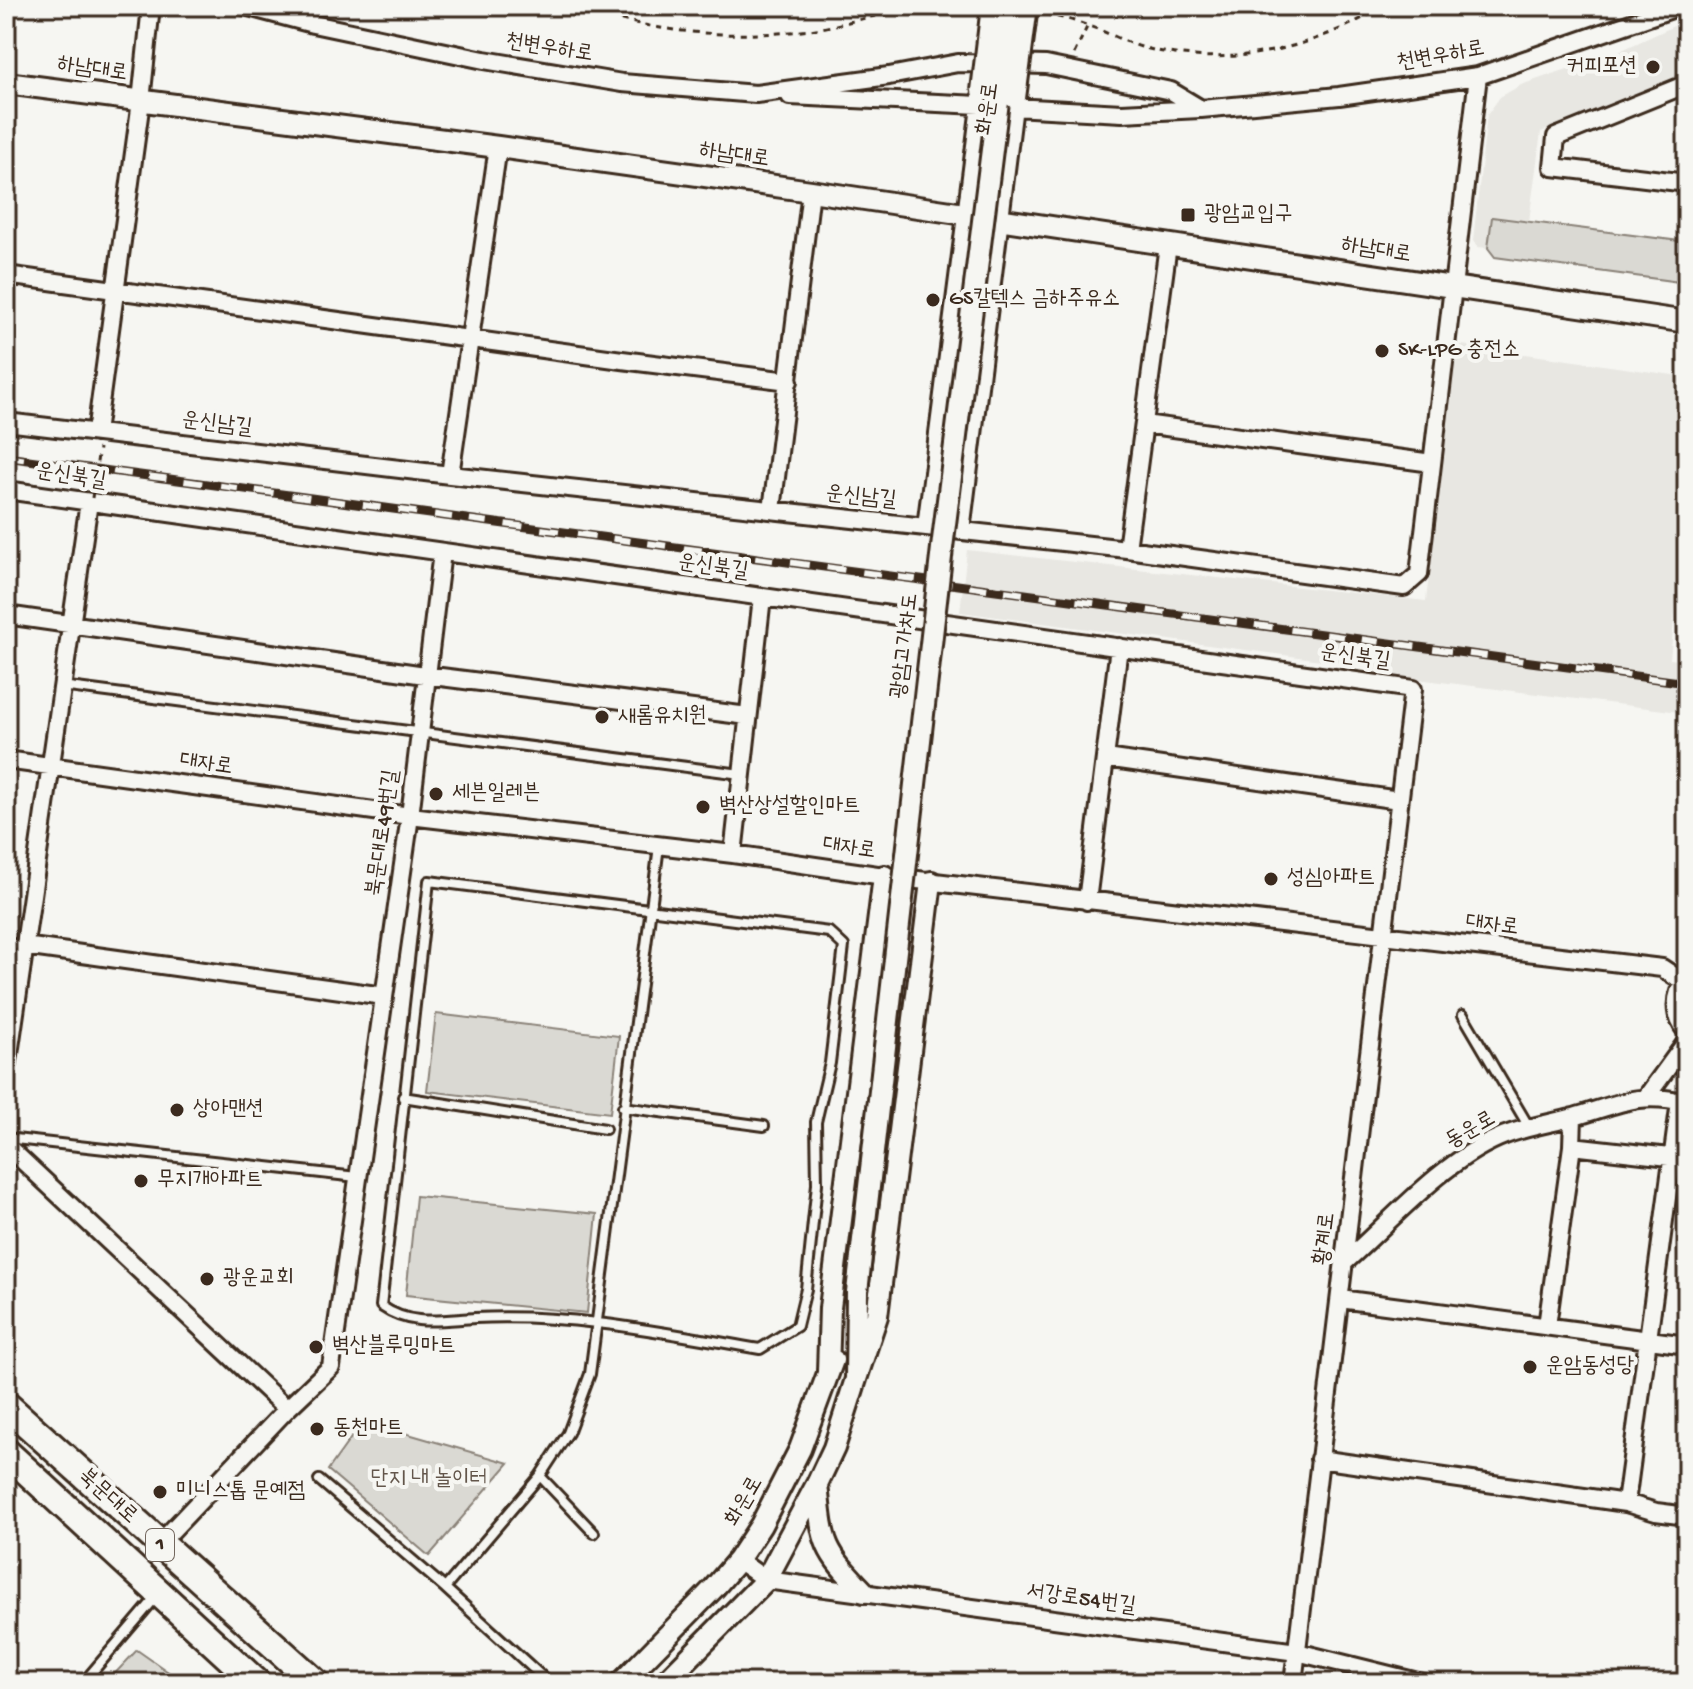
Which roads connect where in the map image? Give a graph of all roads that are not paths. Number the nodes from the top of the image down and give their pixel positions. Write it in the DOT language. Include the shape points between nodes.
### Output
graph roads {
  1 [pos="151,6"];
  2 [pos="245,6"];
  3 [pos="992,6"];
  4 [pos="1010,6"];
  5 [pos="1680,6"];
  6 [pos="1032,9"];
  7 [pos="1478,76"];
  8 [pos="6,83"];
  9 [pos="1687,84"];
  10 [pos="756,94"];
  11 [pos="981,98"];
  12 [pos="141,101"];
  13 [pos="1014,102"];
  14 [pos="1201,109"];
  15 [pos="498,147"];
  16 [pos="1687,183"];
  17 [pos="811,191"];
  18 [pos="967,215"];
  19 [pos="1000,219"];
  20 [pos="1168,245"];
  21 [pos="6,275"];
  22 [pos="1454,287"];
  23 [pos="114,290"];
  24 [pos="1687,322"];
  25 [pos="469,339"];
  26 [pos="789,381"];
  27 [pos="6,422"];
  28 [pos="1144,424"];
  29 [pos="97,440"];
  30 [pos="1432,463"];
  31 [pos="450,475"];
  32 [pos="6,490"];
  33 [pos="90,500"];
  34 [pos="772,510"];
  35 [pos="926,527"];
  36 [pos="961,531"];
  37 [pos="1127,549"];
  38 [pos="442,552"];
  39 [pos="762,597"];
  40 [pos="6,615"];
  41 [pos="70,624"];
  42 [pos="1119,647"];
  43 [pos="425,675"];
  44 [pos="60,686"];
  45 [pos="1413,689"];
  46 [pos="748,716"];
  47 [pos="419,733"];
  48 [pos="1106,758"];
  49 [pos="6,760"];
  50 [pos="50,766"];
  51 [pos="741,774"];
  52 [pos="1399,800"];
  53 [pos="410,816"];
  54 [pos="659,846"];
  55 [pos="733,854"];
  56 [pos="884,876"];
  57 [pos="931,882"];
  58 [pos="1087,901"];
  59 [pos="651,908"];
  60 [pos="1383,936"];
  61 [pos="6,943"];
  62 [pos="24,946"];
  63 [pos="1685,980"];
  64 [pos="384,996"];
  65 [pos="1463,1015"];
  66 [pos="1687,1032"];
  67 [pos="1687,1041"];
  68 [pos="6,1075"];
  69 [pos="1647,1096"];
  70 [pos="403,1097"];
  71 [pos="1683,1102"];
  72 [pos="623,1107"];
  73 [pos="1573,1117"];
  74 [pos="764,1126"];
  75 [pos="1529,1127"];
  76 [pos="605,1129"];
  77 [pos="6,1138"];
  78 [pos="6,1145"];
  79 [pos="1572,1146"];
  80 [pos="1680,1158"];
  81 [pos="357,1177"];
  82 [pos="1346,1261"];
  83 [pos="1340,1299"];
  84 [pos="856,1300"];
  85 [pos="599,1321"];
  86 [pos="1547,1326"];
  87 [pos="1647,1339"];
  88 [pos="1687,1345"];
  89 [pos="828,1372"];
  90 [pos="856,1379"];
  91 [pos="6,1405"];
  92 [pos="287,1409"];
  93 [pos="6,1452"];
  94 [pos="1319,1459"];
  95 [pos="540,1476"];
  96 [pos="319,1480"];
  97 [pos="817,1484"];
  98 [pos="1626,1503"];
  99 [pos="1687,1516"];
  100 [pos="594,1533"];
  101 [pos="159,1544"];
  102 [pos="738,1560"];
  103 [pos="766,1580"];
  104 [pos="445,1588"];
  105 [pos="160,1592"];
  106 [pos="864,1592"];
  107 [pos="1297,1652"];
  108 [pos="246,1679"];
  109 [pos="83,1683"];
  110 [pos="316,1683"];
  111 [pos="549,1683"];
  112 [pos="621,1683"];
  113 [pos="664,1683"];
  114 [pos="1293,1683"];
  115 [pos="1422,1683"];
  1 -- 12 [label="street"];
  2 -- 10 [label="street, 천변우하로" via="484,60 622,83"];
  3 -- 11 [label="street, 화운로, bridge"];
  4 -- 84 [label="street, 광암고가차도, bridge"];
  5 -- 7 [label="street, 천변우하로"];
  6 -- 13 [label="street, 화운로, bridge"];
  7 -- 14 [label="street, 천변우하로"];
  7 -- 22 [label="street"];
  8 -- 12 [label="street, 하남대로"];
  9 -- 16 [label="street" via="1556,137 1553,167"];
  10 -- 11 [label="street, 천변우하로"];
  10 -- 14 [label="street, 천변우하로" via="958,63 1046,65 1171,91"];
  11 -- 18 [label="street, 화운로"];
  12 -- 15 [label="street, 하남대로"];
  12 -- 23 [label="street"];
  13 -- 14 [label="street, 천변우하로" via="1122,113"];
  13 -- 19 [label="street, 화운로"];
  15 -- 17 [label="street, 하남대로"];
  15 -- 25 [label="street"];
  17 -- 18 [label="street, 하남대로"];
  17 -- 26 [label="street"];
  18 -- 19 [label="street, 하남대로"];
  18 -- 35 [label="street, 화운로"];
  19 -- 20 [label="street, 하남대로"];
  19 -- 36 [label="street, 화운로"];
  20 -- 22 [label="street, 하남대로"];
  20 -- 28 [label="street"];
  21 -- 23 [label="street"];
  22 -- 24 [label="street, 하남대로"];
  22 -- 30 [label="street, 운신남길"];
  23 -- 25 [label="street"];
  23 -- 29 [label="street"];
  25 -- 26 [label="street"];
  25 -- 31 [label="street"];
  26 -- 34 [label="street"];
  27 -- 29 [label="street, 운신남길"];
  28 -- 30 [label="street"];
  28 -- 37 [label="street"];
  29 -- 31 [label="street, 운신남길"];
  30 -- 37 [label="street, 운신남길" via="1419,574 1404,587"];
  31 -- 34 [label="street, 운신남길"];
  32 -- 33 [label="street, 운신북길"];
  33 -- 38 [label="street, 운신북길"];
  33 -- 41 [label="street"];
  34 -- 35 [label="street, 운신남길"];
  35 -- 36 [label="street, 운신남길"];
  36 -- 37 [label="street, 운신남길"];
  38 -- 39 [label="street, 운신북길"];
  38 -- 43 [label="street, 북문대로49번길"];
  39 -- 42 [label="street, 운신북길"];
  39 -- 46 [label="street"];
  40 -- 41 [label="street"];
  41 -- 43 [label="street"];
  41 -- 44 [label="street"];
  42 -- 45 [label="street, 운신북길"];
  42 -- 48 [label="street"];
  43 -- 46 [label="street"];
  43 -- 47 [label="street, 북문대로49번길"];
  44 -- 47 [label="lane"];
  44 -- 50 [label="street"];
  45 -- 52 [label="street, 황계로"];
  46 -- 51 [label="street"];
  47 -- 51 [label="lane"];
  47 -- 53 [label="street, 북문대로49번길"];
  48 -- 52 [label="street"];
  48 -- 58 [label="street"];
  49 -- 50 [label="street, 대자로"];
  50 -- 53 [label="street, 대자로"];
  50 -- 62 [label="street"];
  51 -- 55 [label="street"];
  52 -- 60 [label="street, 황계로"];
  53 -- 54 [label="street, 대자로"];
  53 -- 64 [label="street, 북문대로49번길"];
  54 -- 55 [label="street, 대자로"];
  54 -- 59 [label="lane"];
  55 -- 56 [label="street, 대자로"];
  56 -- 57 [label="street, 대자로"];
  56 -- 89 [label="street" via="830,1308"];
  57 -- 58 [label="street, 대자로"];
  57 -- 90 [label="street" via="877,1316"];
  58 -- 60 [label="street, 대자로"];
  59 -- 70 [label="lane" via="429,881"];
  59 -- 72 [label="lane"];
  59 -- 85 [label="lane" via="829,932 844,946 830,1063 816,1122 817,1184 806,1289 797,1326 760,1349"];
  60 -- 63 [label="street, 대자로" via="1662,968"];
  60 -- 82 [label="street, 황계로"];
  61 -- 62 [label="lane"];
  62 -- 64 [label="street"];
  62 -- 68 [label="street"];
  63 -- 66 [label="street, 대자로" via="1676,1010"];
  64 -- 81 [label="street, 북문대로49번길"];
  65 -- 75 [label="lane"];
  67 -- 69 [label="street"];
  69 -- 71 [label="street, 동운로"];
  69 -- 73 [label="street, 동운로"];
  70 -- 76 [label="lane"];
  70 -- 85 [label="lane" via="381,1306 396,1316 421,1321 505,1316"];
  71 -- 80 [label="street, 동운로"];
  72 -- 74 [label="lane"];
  72 -- 85 [label="lane"];
  73 -- 75 [label="street, 동운로"];
  73 -- 79 [label="street"];
  75 -- 82 [label="street, 동운로" via="1468,1154"];
  77 -- 81 [label="lane"];
  78 -- 92 [label="street"];
  79 -- 80 [label="street"];
  79 -- 86 [label="street"];
  80 -- 87 [label="street, 동운로"];
  81 -- 92 [label="street, 북문대로49번길" via="331,1367"];
  82 -- 83 [label="street, 황계로"];
  83 -- 86 [label="street"];
  83 -- 94 [label="street, 황계로"];
  84 -- 89 [label="street, 화운로"];
  84 -- 90 [label="street"];
  85 -- 95 [label="lane" via="590,1374 568,1433"];
  86 -- 87 [label="street"];
  87 -- 88 [label="street"];
  87 -- 98 [label="street, 동운로"];
  89 -- 102 [label="street, 화운로" via="800,1449"];
  90 -- 97 [label="street"];
  91 -- 101 [label="main road, 북문대로 / 1"];
  92 -- 101 [label="street, 북문대로49번길"];
  93 -- 105 [label="main road, 북문대로 / 1"];
  94 -- 98 [label="street"];
  94 -- 107 [label="street, 황계로"];
  95 -- 100 [label="lane"];
  95 -- 104 [label="lane"];
  96 -- 104 [label="lane"];
  97 -- 103 [label="street"];
  97 -- 106 [label="street" via="823,1538 834,1560"];
  98 -- 99 [label="street"];
  101 -- 110 [label="main road, 북문대로 / 1"];
  102 -- 103 [label="street, 서강로54번길"];
  102 -- 112 [label="street, 화운로"];
  103 -- 106 [label="street, 서강로54번길"];
  103 -- 113 [label="street"];
  104 -- 111 [label="lane"];
  105 -- 108 [label="main road, 북문대로 / 1"];
  105 -- 109 [label="lane"];
  106 -- 107 [label="street, 서강로54번길"];
  107 -- 114 [label="street, 황계로"];
  107 -- 115 [label="street, 서강로54번길"];
}
